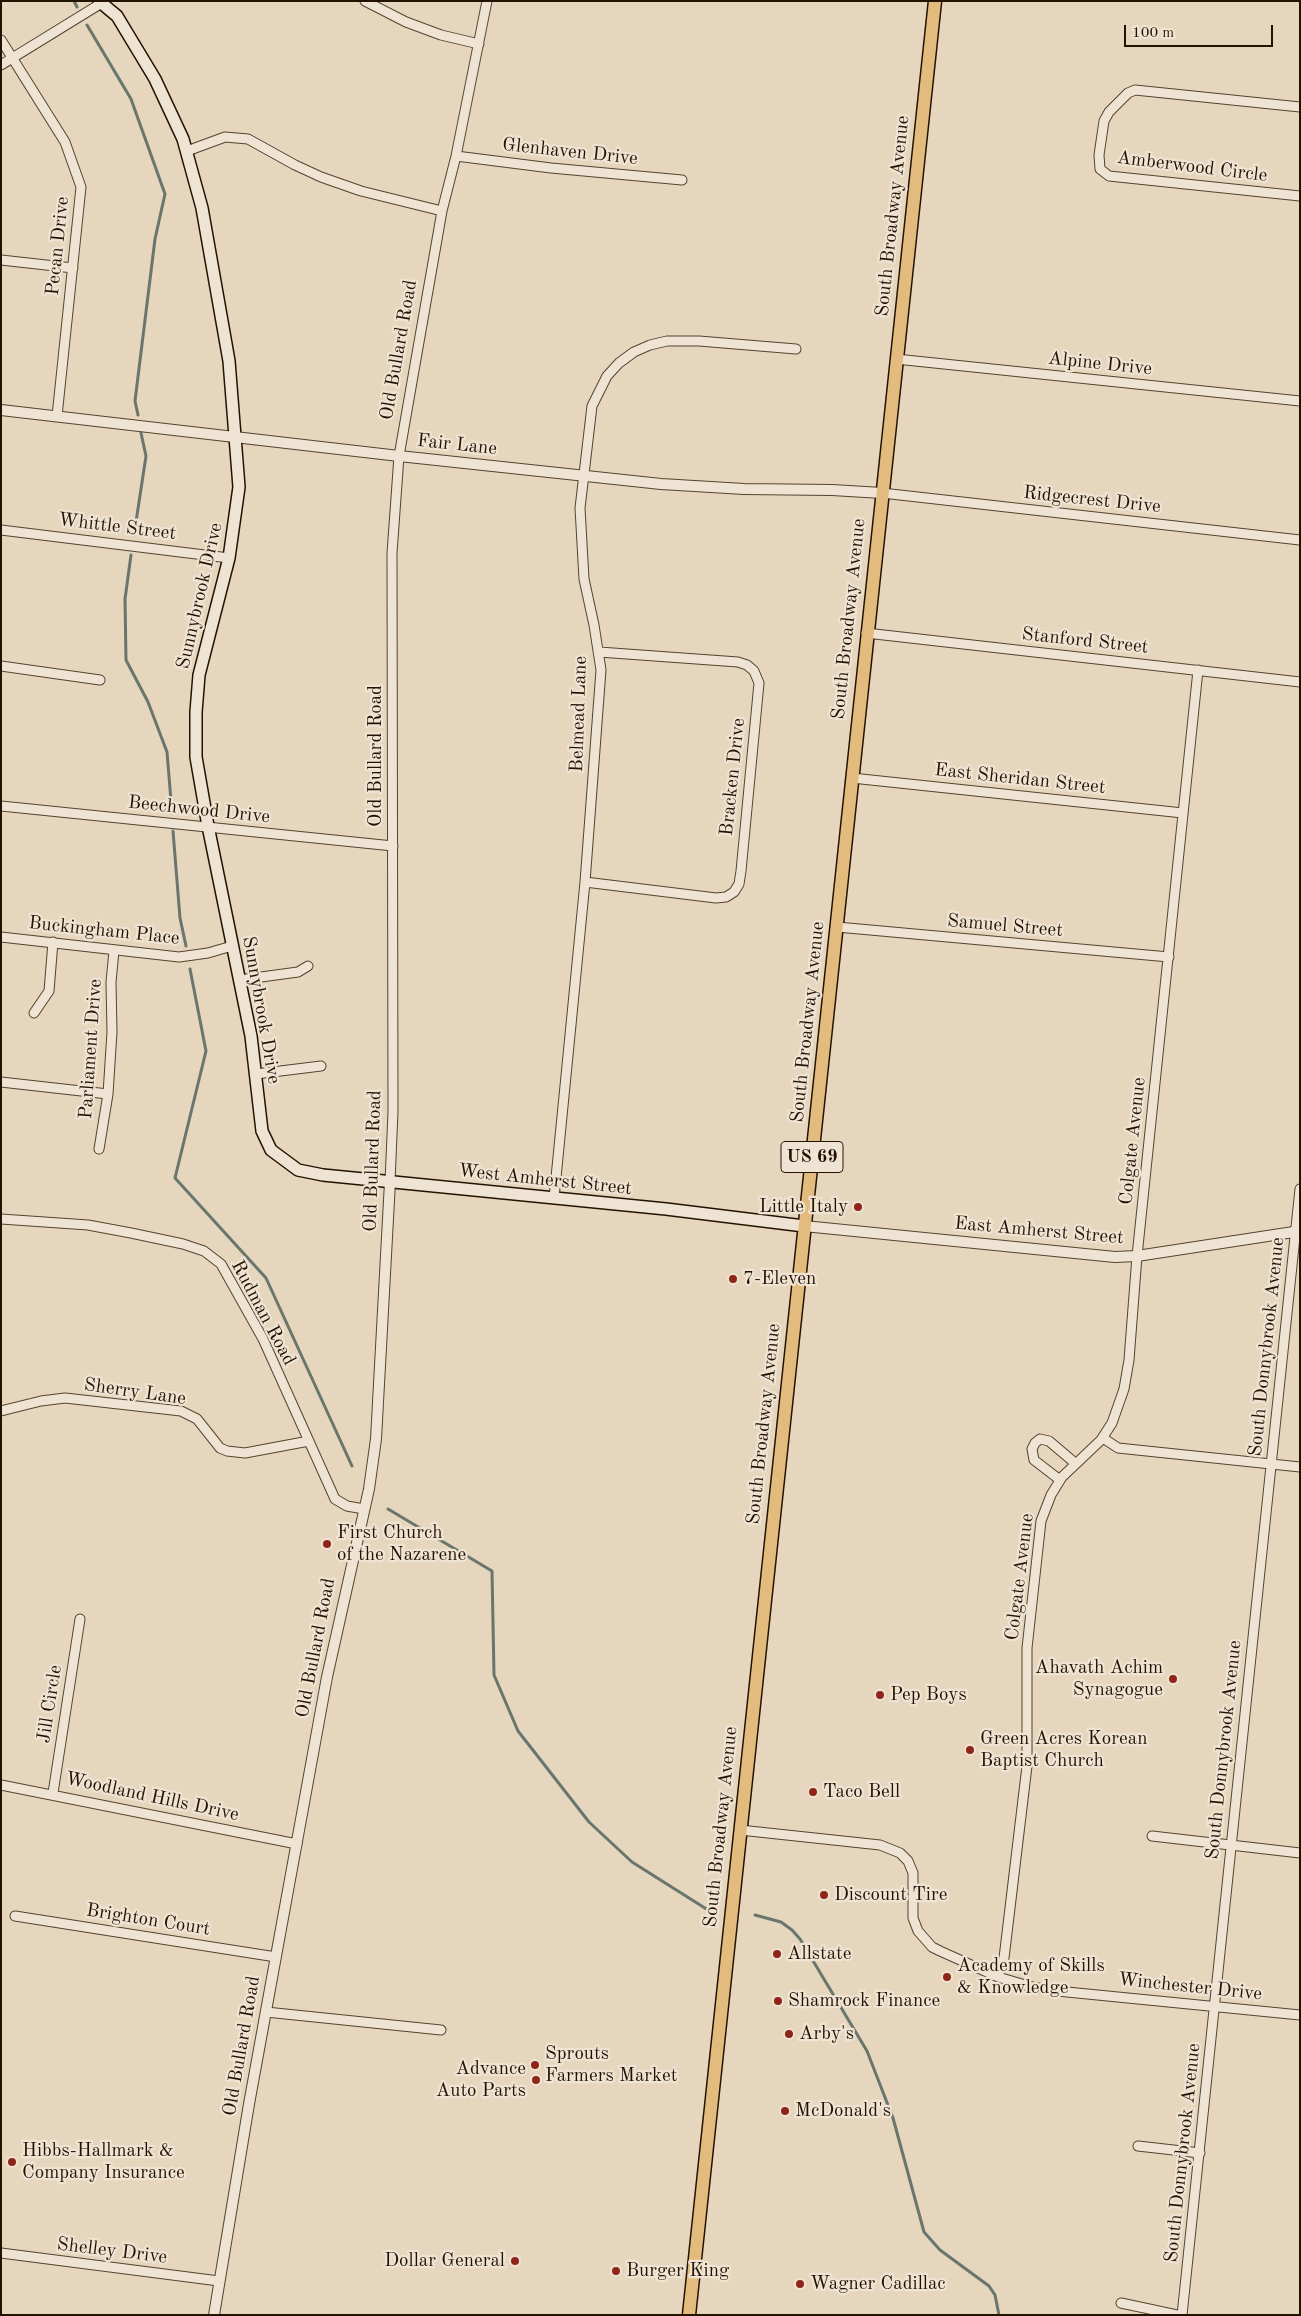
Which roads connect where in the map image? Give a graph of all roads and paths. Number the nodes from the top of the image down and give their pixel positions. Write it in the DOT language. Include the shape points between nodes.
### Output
graph roads {
  1 [pos="116,1"];
  2 [pos="365,1"];
  3 [pos="488,1"];
  4 [pos="934,1"];
  5 [pos="102,2"];
  6 [pos="117,16"];
  7 [pos="1,40"];
  8 [pos="478,44"];
  9 [pos="11,57"];
  10 [pos="1,65"];
  11 [pos="1300,107"];
  12 [pos="188,151"];
  13 [pos="456,156"];
  14 [pos="682,180"];
  15 [pos="1300,196"];
  16 [pos="442,211"];
  17 [pos="1,260"];
  18 [pos="72,268"];
  19 [pos="796,349"];
  20 [pos="896,359"];
  21 [pos="1300,401"];
  22 [pos="1,410"];
  23 [pos="58,416"];
  24 [pos="236,436"];
  25 [pos="399,456"];
  26 [pos="583,475"];
  27 [pos="882,493"];
  28 [pos="1,530"];
  29 [pos="1300,540"];
  30 [pos="229,558"];
  31 [pos="866,634"];
  32 [pos="599,652"];
  33 [pos="1,666"];
  34 [pos="1198,670"];
  35 [pos="100,680"];
  36 [pos="1300,682"];
  37 [pos="852,778"];
  38 [pos="1,806"];
  39 [pos="1184,813"];
  40 [pos="208,826"];
  41 [pos="394,846"];
  42 [pos="585,882"];
  43 [pos="837,927"];
  44 [pos="1,937"];
  45 [pos="53,942"];
  46 [pos="232,946"];
  47 [pos="114,951"];
  48 [pos="1169,957"];
  49 [pos="308,966"];
  50 [pos="239,980"];
  51 [pos="34,1013"];
  52 [pos="321,1066"];
  53 [pos="256,1074"];
  54 [pos="1,1082"];
  55 [pos="108,1094"];
  56 [pos="99,1149"];
  57 [pos="285,1162"];
  58 [pos="390,1182"];
  59 [pos="1300,1189"];
  60 [pos="554,1198"];
  61 [pos="1,1219"];
  62 [pos="804,1226"];
  63 [pos="1298,1231"];
  64 [pos="1137,1256"];
  65 [pos="1,1411"];
  66 [pos="1102,1438"];
  67 [pos="309,1440"];
  68 [pos="1076,1463"];
  69 [pos="1271,1464"];
  70 [pos="1300,1467"];
  71 [pos="1060,1480"];
  72 [pos="364,1509"];
  73 [pos="80,1619"];
  74 [pos="1,1784"];
  75 [pos="53,1794"];
  76 [pos="740,1830"];
  77 [pos="1152,1836"];
  78 [pos="297,1844"];
  79 [pos="1230,1846"];
  80 [pos="1300,1853"];
  81 [pos="15,1916"];
  82 [pos="276,1957"];
  83 [pos="998,1977"];
  84 [pos="1214,2005"];
  85 [pos="266,2012"];
  86 [pos="1300,2015"];
  87 [pos="441,2030"];
  88 [pos="1138,2146"];
  89 [pos="1200,2153"];
  90 [pos="1,2253"];
  91 [pos="219,2281"];
  92 [pos="1121,2303"];
  93 [pos="214,2315"];
  94 [pos="689,2315"];
  95 [pos="1177,2315"];
  96 [pos="1182,2315"];
  1 -- 6 [label="main road, Sunnybrook Drive"];
  2 -- 8 [label="street" via="406,22"];
  3 -- 8 [label="street, Old Bullard Road"];
  4 -- 20 [label="main road, South Broadway Avenue / US 69"];
  5 -- 6 [label="main road, Sunnybrook Drive"];
  5 -- 9 [label="street"];
  6 -- 12 [label="main road, Sunnybrook Drive" via="171,109"];
  7 -- 9 [label="street, Pecan Drive"];
  8 -- 13 [label="street, Old Bullard Road"];
  9 -- 10 [label="street"];
  9 -- 18 [label="street, Pecan Drive" via="65,142 76,169 81,188"];
  11 -- 15 [label="street, Amberwood Circle" via="1135,90 1109,112 1104,121 1099,155 1100,168 1110,176"];
  12 -- 16 [label="street" via="225,137 248,139 321,177 361,191"];
  12 -- 24 [label="main road, Sunnybrook Drive" via="226,339"];
  13 -- 14 [label="street, Glenhaven Drive"];
  13 -- 16 [label="street, Old Bullard Road"];
  16 -- 25 [label="street, Old Bullard Road"];
  17 -- 18 [label="street"];
  18 -- 23 [label="street, Pecan Drive"];
  19 -- 26 [label="street, Belmead Lane" via="667,341 634,352 608,376 592,406"];
  20 -- 21 [label="street, Alpine Drive"];
  20 -- 27 [label="main road, South Broadway Avenue / US 69"];
  22 -- 23 [label="street, Fair Lane"];
  23 -- 24 [label="street, Fair Lane"];
  24 -- 25 [label="street, Fair Lane"];
  24 -- 30 [label="main road, Sunnybrook Drive" via="238,488"];
  25 -- 26 [label="street, Fair Lane"];
  25 -- 41 [label="street, Old Bullard Road" via="392,553"];
  26 -- 27 [label="street, Fair Lane" via="744,489"];
  26 -- 32 [label="street, Belmead Lane" via="580,508 584,579"];
  27 -- 29 [label="street, Ridgecrest Drive"];
  27 -- 31 [label="main road, South Broadway Avenue / US 69"];
  28 -- 30 [label="street, Whittle Street"];
  30 -- 40 [label="main road, Sunnybrook Drive" via="198,685 196,756"];
  31 -- 34 [label="street, Stanford Street"];
  31 -- 37 [label="main road, South Broadway Avenue / US 69"];
  32 -- 42 [label="street, Belmead Lane" via="601,670"];
  32 -- 42 [label="street, Bracken Drive" via="738,662 754,671 759,683 741,871 734,892 716,898"];
  33 -- 35 [label="street"];
  34 -- 36 [label="street, Stanford Street"];
  34 -- 39 [label="street, Colgate Avenue"];
  37 -- 39 [label="street, East Sheridan Street"];
  37 -- 43 [label="main road, South Broadway Avenue / US 69"];
  38 -- 40 [label="street, Beechwood Drive"];
  39 -- 48 [label="street, Colgate Avenue"];
  40 -- 41 [label="street, Beechwood Drive"];
  40 -- 46 [label="main road, Sunnybrook Drive"];
  41 -- 58 [label="street, Old Bullard Road"];
  42 -- 60 [label="street, Belmead Lane"];
  43 -- 48 [label="street, Samuel Street"];
  43 -- 62 [label="main road, South Broadway Avenue / US 69"];
  44 -- 45 [label="street, Buckingham Place"];
  45 -- 47 [label="street, Buckingham Place"];
  45 -- 51 [label="street" via="49,991"];
  46 -- 47 [label="street, Buckingham Place" via="179,956"];
  46 -- 50 [label="main road, Sunnybrook Drive"];
  47 -- 55 [label="street, Parliament Drive"];
  48 -- 64 [label="street, Colgate Avenue"];
  49 -- 50 [label="street" via="298,972"];
  50 -- 53 [label="main road, Sunnybrook Drive"];
  52 -- 53 [label="street"];
  53 -- 57 [label="main road, Sunnybrook Drive" via="262,1131 271,1150"];
  54 -- 55 [label="street"];
  55 -- 56 [label="street, Parliament Drive"];
  57 -- 58 [label="main road, West Amherst Street" via="298,1170 312,1173"];
  58 -- 60 [label="main road, West Amherst Street"];
  58 -- 72 [label="street, Old Bullard Road" via="376,1439"];
  59 -- 63 [label="street, South Donnybrook Avenue"];
  60 -- 62 [label="main road, West Amherst Street"];
  61 -- 67 [label="street, Rudman Road" via="88,1225 204,1251 221,1264 235,1285"];
  62 -- 64 [label="street, East Amherst Street" via="1115,1257"];
  62 -- 76 [label="main road, South Broadway Avenue / US 69"];
  63 -- 64 [label="street, East Amherst Street"];
  63 -- 69 [label="street, South Donnybrook Avenue"];
  64 -- 66 [label="street, Colgate Avenue" via="1124,1389 1112,1424"];
  65 -- 67 [label="street, Sherry Lane" via="40,1400 65,1398 180,1412 197,1418 220,1448 227,1451 245,1452"];
  66 -- 68 [label="street, Colgate Avenue"];
  66 -- 69 [label="street" via="1118,1448"];
  67 -- 72 [label="street, Rudman Road" via="335,1499 347,1506"];
  68 -- 71 [label="street, Colgate Avenue"];
  68 -- 71 [label="street" via="1048,1440 1040,1439 1035,1443 1032,1449 1034,1460"];
  69 -- 70 [label="street"];
  69 -- 79 [label="street, South Donnybrook Avenue"];
  71 -- 83 [label="street, Colgate Avenue" via="1043,1513 1038,1536 1027,1648 1027,1766 1004,1958"];
  72 -- 78 [label="street, Old Bullard Road" via="334,1639"];
  73 -- 75 [label="street, Jill Circle"];
  74 -- 75 [label="street, Woodland Hills Drive"];
  75 -- 78 [label="street, Woodland Hills Drive"];
  76 -- 83 [label="street, Winchester Drive" via="880,1845 900,1853 913,1873 913,1918 918,1931 932,1947"];
  76 -- 94 [label="main road, South Broadway Avenue / US 69"];
  77 -- 79 [label="street"];
  78 -- 82 [label="street, Old Bullard Road"];
  79 -- 80 [label="street"];
  79 -- 84 [label="street, South Donnybrook Avenue"];
  81 -- 82 [label="street, Brighton Court"];
  82 -- 85 [label="street, Old Bullard Road"];
  83 -- 84 [label="street, Winchester Drive" via="1057,1991"];
  84 -- 86 [label="street, Winchester Drive"];
  84 -- 89 [label="street, South Donnybrook Avenue"];
  85 -- 87 [label="street"];
  85 -- 91 [label="street, Old Bullard Road"];
  88 -- 89 [label="street"];
  89 -- 96 [label="street, South Donnybrook Avenue"];
  90 -- 91 [label="street, Shelley Drive"];
  91 -- 93 [label="street, Old Bullard Road"];
  92 -- 95 [label="street"];
}
